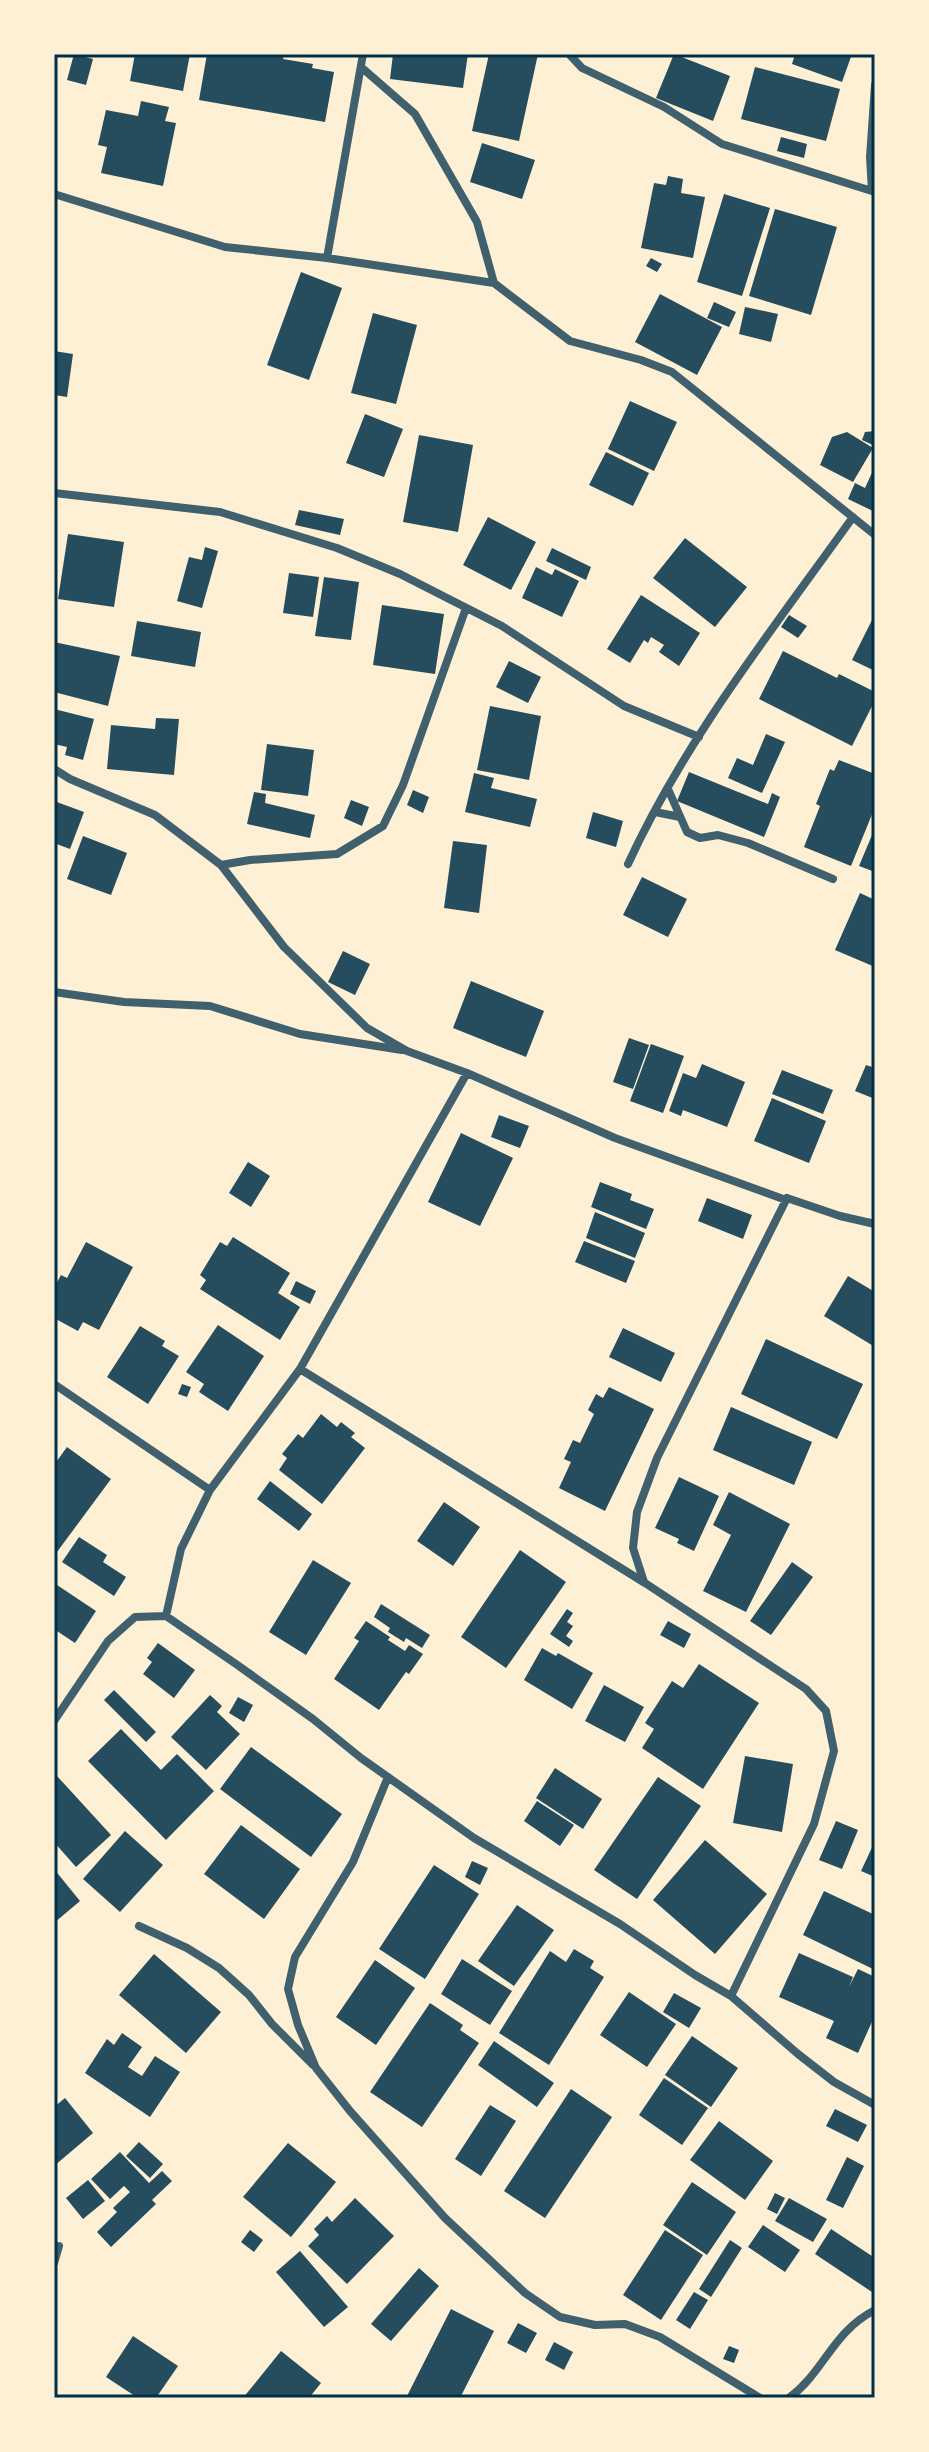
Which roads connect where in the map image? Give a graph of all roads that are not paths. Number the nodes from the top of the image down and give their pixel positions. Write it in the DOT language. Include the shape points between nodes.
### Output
graph roads {
  1 [pos="363,54"];
  2 [pos="569,54"];
  3 [pos="361,67"];
  4 [pos="875,85"];
  5 [pos="873,192"];
  6 [pos="54,194"];
  7 [pos="327,258"];
  8 [pos="494,283"];
  9 [pos="54,493"];
  10 [pos="853,517"];
  11 [pos="875,535"];
  12 [pos="466,608"];
  13 [pos="699,737"];
  14 [pos="54,769"];
  15 [pos="668,789"];
  16 [pos="655,812"];
  17 [pos="680,817"];
  18 [pos="628,864"];
  19 [pos="221,865"];
  20 [pos="833,879"];
  21 [pos="54,992"];
  22 [pos="407,1051"];
  23 [pos="467,1073"];
  24 [pos="787,1198"];
  25 [pos="875,1224"];
  26 [pos="300,1369"];
  27 [pos="54,1384"];
  28 [pos="210,1490"];
  29 [pos="645,1583"];
  30 [pos="166,1616"];
  31 [pos="54,1721"];
  32 [pos="388,1777"];
  33 [pos="139,1926"];
  34 [pos="731,1996"];
  35 [pos="316,2068"];
  36 [pos="875,2105"];
  37 [pos="59,2246"];
  38 [pos="54,2263"];
  39 [pos="875,2310"];
  40 [pos="760,2398"];
  41 [pos="789,2398"];
  1 -- 3 [label="street"];
  2 -- 5 [label="street" via="582,68 664,107 722,144"];
  3 -- 7 [label="street"];
  3 -- 8 [label="street" via="415,114 477,222"];
  4 -- 5 [label="street"];
  6 -- 7 [label="street" via="225,247"];
  7 -- 8 [label="street"];
  8 -- 10 [label="street" via="570,341 672,372"];
  9 -- 12 [label="street" via="246,518 337,548"];
  10 -- 11 [label="street"];
  10 -- 13 [label="street"];
  12 -- 13 [label="street" via="624,706"];
  12 -- 19 [label="street" via="403,785 383,826 337,854"];
  13 -- 15 [label="street"];
  14 -- 19 [label="street" via="155,815"];
  15 -- 16 [label="street"];
  15 -- 17 [label="street"];
  16 -- 17 [label="street"];
  16 -- 18 [label="street"];
  17 -- 20 [label="street" via="687,832 700,838 718,835 748,843"];
  19 -- 22 [label="street" via="284,947 367,1028"];
  21 -- 22 [label="street" via="210,1006 300,1034"];
  22 -- 23 [label="street"];
  23 -- 24 [label="street" via="615,1138"];
  23 -- 26 [label="street"];
  24 -- 25 [label="street"];
  24 -- 29 [label="street" via="668,1435 637,1512 633,1548"];
  26 -- 28 [label="street"];
  26 -- 29 [label="street"];
  27 -- 28 [label="street"];
  28 -- 30 [label="street" via="181,1549"];
  29 -- 34 [label="street" via="806,1689 826,1711 834,1751 814,1824"];
  30 -- 31 [label="street" via="135,1617 108,1641"];
  30 -- 32 [label="street"];
  32 -- 34 [label="street" via="474,1838"];
  32 -- 35 [label="street" via="353,1862 290,1974 288,1989"];
  33 -- 35 [label="street" via="219,1968"];
  34 -- 36 [label="street" via="834,2082"];
  35 -- 40 [label="street" via="445,2218 525,2293 560,2317 595,2325 625,2324 660,2337"];
  37 -- 38 [label="street"];
  39 -- 41 [label="street" via="850,2327 806,2385"];
}
